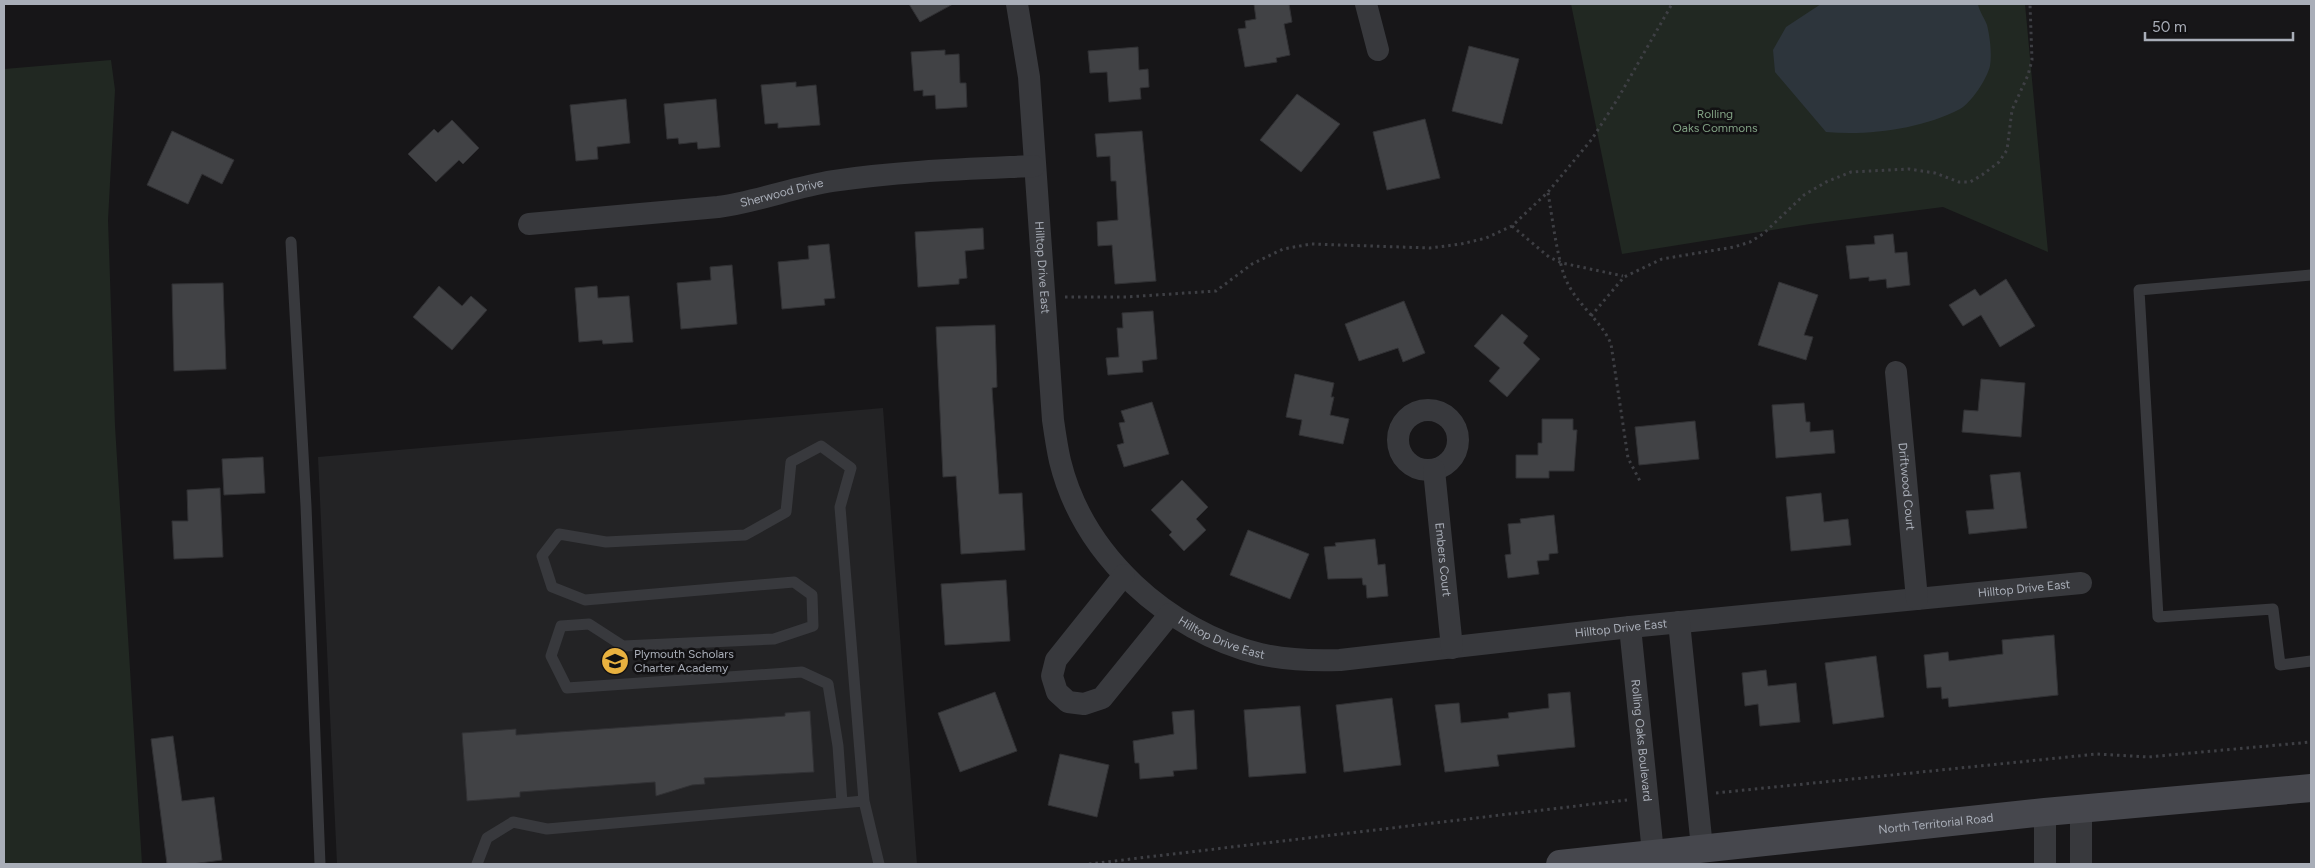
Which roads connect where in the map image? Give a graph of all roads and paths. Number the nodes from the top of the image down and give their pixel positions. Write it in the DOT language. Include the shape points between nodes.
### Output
graph roads {
  1 [pos="1017,4"];
  2 [pos="1366,4"];
  3 [pos="1672,4"];
  4 [pos="2030,4"];
  5 [pos="1378,50"];
  6 [pos="1034,166"];
  7 [pos="1548,192"];
  8 [pos="529,224"];
  9 [pos="1512,226"];
  10 [pos="291,242"];
  11 [pos="1562,263"];
  12 [pos="2311,275"];
  13 [pos="1624,276"];
  14 [pos="1044,297"];
  15 [pos="1591,316"];
  16 [pos="1896,372"];
  17 [pos="1434,470"];
  18 [pos="1641,483"];
  19 [pos="1124,575"];
  20 [pos="2081,583"];
  21 [pos="1917,600"];
  22 [pos="1170,614"];
  23 [pos="1678,622"];
  24 [pos="1630,627"];
  25 [pos="1452,648"];
  26 [pos="2311,661"];
  27 [pos="2311,788"];
  28 [pos="864,801"];
  29 [pos="842,803"];
  30 [pos="2082,809"];
  31 [pos="2045,812"];
  32 [pos="1702,848"];
  33 [pos="1652,853"];
  34 [pos="320,864"];
  35 [pos="477,864"];
  36 [pos="878,864"];
  37 [pos="1560,864"];
  38 [pos="2045,864"];
  39 [pos="2081,864"];
  1 -- 6 [label="street, Hilltop Drive East" via="1029,77"];
  2 -- 5 [label="street"];
  3 -- 7 [label="path" via="1592,140"];
  4 -- 13 [label="path" via="2032,60 2028,75 2012,110 2007,150 1999,162 1982,176 1970,182 1959,182 1935,173 1910,169 1851,172 1804,195 1763,234 1750,242 1662,259"];
  6 -- 8 [label="street, Sherwood Drive" via="864,176 726,206"];
  6 -- 14 [label="street, Hilltop Drive East"];
  7 -- 9 [label="path"];
  7 -- 11 [label="path"];
  9 -- 11 [label="path"];
  9 -- 14 [label="path" via="1486,238 1430,248 1312,244 1283,249 1252,264 1216,291 1126,297"];
  10 -- 34 [label="lane" via="306,506"];
  11 -- 13 [label="path"];
  11 -- 15 [label="path" via="1566,283"];
  12 -- 26 [label="lane" via="2139,290 2158,618 2273,609 2280,665"];
  13 -- 15 [label="path"];
  14 -- 19 [label="street, Hilltop Drive East" via="1053,420 1060,462 1084,520"];
  15 -- 18 [label="path" via="1611,344 1628,458"];
  16 -- 21 [label="street, Driftwood Court"];
  17 -- 25 [label="street, Embers Court"];
  19 -- 22 [label="street, Hilltop Drive East"];
  19 -- 22 [label="street, Hilltop Drive East" via="1056,660 1052,676 1057,692 1068,702 1084,704 1102,698"];
  20 -- 21 [label="street, Hilltop Drive East"];
  21 -- 23 [label="street, Hilltop Drive East"];
  22 -- 25 [label="street, Hilltop Drive East" via="1229,644 1260,654 1292,659 1340,660"];
  23 -- 24 [label="street, Hilltop Drive East"];
  23 -- 32 [label="street"];
  24 -- 25 [label="street, Hilltop Drive East"];
  24 -- 33 [label="street, Rolling Oaks Boulevard"];
  27 -- 30 [label="main road, North Territorial Road"];
  28 -- 29 [label="lane"];
  28 -- 29 [label="lane" via="840,507 851,468 822,446 791,462 786,512 745,535 606,542 559,534 542,556 552,587 585,600 794,582 812,595 813,626 774,639 623,646 588,624 561,626 551,656 567,688 802,672 828,684 838,746"];
  28 -- 36 [label="lane"];
  29 -- 35 [label="lane" via="547,829 513,822 487,838"];
  30 -- 31 [label="main road, North Territorial Road"];
  30 -- 39 [label="street"];
  31 -- 32 [label="main road, North Territorial Road"];
  31 -- 38 [label="street"];
  32 -- 33 [label="main road, North Territorial Road"];
  33 -- 37 [label="main road, North Territorial Road"];
}
